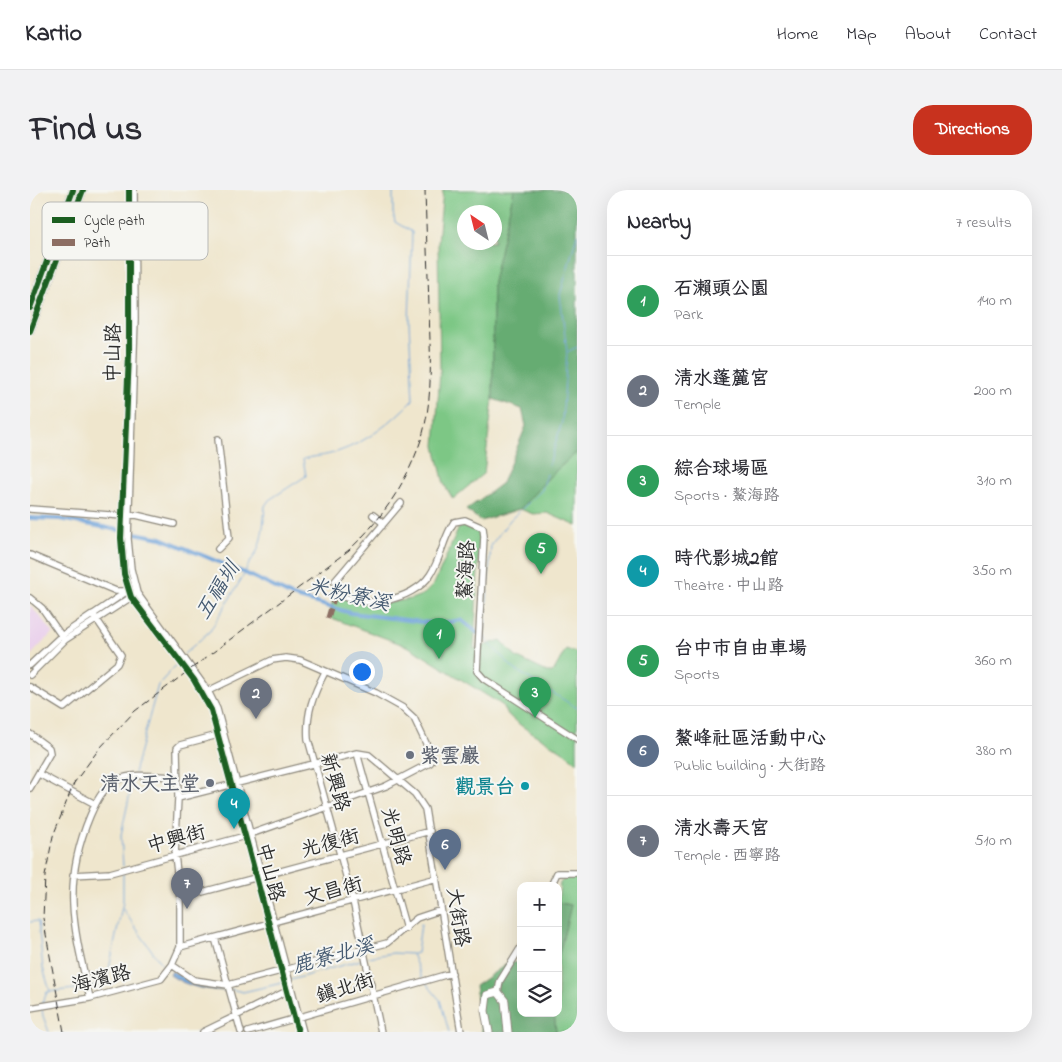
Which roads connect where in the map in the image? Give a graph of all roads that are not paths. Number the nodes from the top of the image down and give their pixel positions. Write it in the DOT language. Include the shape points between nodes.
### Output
graph roads {
  1 [pos="73,190"];
  2 [pos="83,190"];
  3 [pos="69,202"];
  4 [pos="79,202"];
  5 [pos="48,260"];
  6 [pos="57,260"];
  7 [pos="129,260"];
  8 [pos="135,260"];
  9 [pos="41,278"];
  10 [pos="50,280"];
  11 [pos="30,308"];
  12 [pos="30,331"];
  13 [pos="128,439"];
  14 [pos="218,439"];
  15 [pos="401,503"];
  16 [pos="30,510"];
  17 [pos="373,514"];
  18 [pos="126,516"];
  19 [pos="174,524"];
  20 [pos="382,526"];
  21 [pos="218,549"];
  22 [pos="30,555"];
  23 [pos="132,593"];
  24 [pos="30,598"];
  25 [pos="95,616"];
  26 [pos="63,638"];
  27 [pos="30,665"];
  28 [pos="325,672"];
  29 [pos="30,675"];
  30 [pos="30,686"];
  31 [pos="205,692"];
  32 [pos="30,734"];
  33 [pos="218,735"];
  34 [pos="577,738"];
  35 [pos="357,753"];
  36 [pos="314,764"];
  37 [pos="39,774"];
  38 [pos="177,777"];
  39 [pos="32,780"];
  40 [pos="398,780"];
  41 [pos="234,785"];
  42 [pos="30,788"];
  43 [pos="368,792"];
  44 [pos="178,798"];
  45 [pos="95,804"];
  46 [pos="327,807"];
  47 [pos="430,832"];
  48 [pos="247,835"];
  49 [pos="383,844"];
  50 [pos="175,856"];
  51 [pos="340,856"];
  52 [pos="577,873"];
  53 [pos="73,875"];
  54 [pos="258,878"];
  55 [pos="437,878"];
  56 [pos="553,882"];
  57 [pos="396,890"];
  58 [pos="180,898"];
  59 [pos="353,901"];
  60 [pos="441,910"];
  61 [pos="271,923"];
  62 [pos="406,929"];
  63 [pos="215,938"];
  64 [pos="180,947"];
  65 [pos="364,951"];
  66 [pos="517,953"];
  67 [pos="172,965"];
  68 [pos="283,970"];
  69 [pos="452,973"];
  70 [pos="228,985"];
  71 [pos="289,990"];
  72 [pos="498,992"];
  73 [pos="372,994"];
  74 [pos="90,998"];
  75 [pos="30,1008"];
  76 [pos="236,1015"];
  77 [pos="297,1019"];
  78 [pos="203,1032"];
  79 [pos="241,1032"];
  80 [pos="248,1032"];
  81 [pos="298,1032"];
  82 [pos="303,1032"];
  83 [pos="381,1032"];
  84 [pos="461,1032"];
  85 [pos="489,1032"];
  86 [pos="508,1032"];
  1 -- 3 [label="main road"];
  2 -- 4 [label="main road"];
  5 -- 9 [label="main road"];
  6 -- 10 [label="main road"];
  7 -- 13 [label="street, 中山路"];
  8 -- 13 [label="street, 中山路" via="135,319"];
  9 -- 10 [label="main road"];
  9 -- 11 [label="main road"];
  10 -- 12 [label="main road"];
  13 -- 18 [label="street, 中山路"];
  14 -- 21 [label="street" via="229,538"];
  15 -- 20 [label="street"];
  16 -- 18 [label="street"];
  17 -- 20 [label="street"];
  18 -- 19 [label="street" via="136,515"];
  18 -- 23 [label="street, 中山路" via="124,574"];
  20 -- 34 [label="street, 鰲海路" via="336,581 335,590 370,603 408,593 422,585 432,573 454,522 464,520 483,528 477,671 484,679"];
  22 -- 23 [label="street" via="116,591"];
  23 -- 25 [label="street"];
  23 -- 31 [label="street, 中山路"];
  24 -- 26 [label="street" via="42,608"];
  25 -- 26 [label="street"];
  25 -- 30 [label="street" via="121,655 117,664 64,708"];
  26 -- 27 [label="street"];
  26 -- 29 [label="street"];
  28 -- 31 [label="street" via="300,660 272,660"];
  28 -- 36 [label="street, 新興路" via="309,704 307,717"];
  28 -- 40 [label="street, 中興街" via="376,693 414,718 433,758 430,763"];
  31 -- 33 [label="street, 中山路"];
  31 -- 41 [label="street, 中山路" via="216,709"];
  32 -- 37 [label="street" via="50,750"];
  33 -- 38 [label="street" via="178,746"];
  33 -- 41 [label="street, 中山路"];
  35 -- 36 [label="street"];
  35 -- 40 [label="street, 大街路" via="369,755"];
  35 -- 43 [label="street, 光明路"];
  36 -- 41 [label="street"];
  36 -- 46 [label="street, 新興路"];
  37 -- 39 [label="street"];
  37 -- 45 [label="street"];
  38 -- 44 [label="street"];
  38 -- 45 [label="street" via="118,780 107,786"];
  39 -- 42 [label="street"];
  40 -- 43 [label="street, 中興街"];
  40 -- 47 [label="street, 大街路" via="422,804"];
  41 -- 44 [label="street"];
  41 -- 48 [label="street, 中山路"];
  43 -- 46 [label="street, 中興街"];
  43 -- 49 [label="street, 光明路"];
  44 -- 50 [label="street"];
  45 -- 53 [label="street" via="84,829"];
  46 -- 48 [label="street, 中興街"];
  46 -- 51 [label="street, 新興路"];
  47 -- 49 [label="street, 光復街"];
  47 -- 55 [label="street, 大街路"];
  48 -- 50 [label="street, 中興街"];
  48 -- 54 [label="street, 中山路"];
  49 -- 51 [label="street, 光復街"];
  49 -- 57 [label="street, 光明路"];
  50 -- 53 [label="street, 中興街" via="110,873"];
  50 -- 58 [label="street"];
  51 -- 54 [label="street, 光復街"];
  51 -- 59 [label="street, 新興路"];
  52 -- 56 [label="street" via="557,874"];
  53 -- 74 [label="street" via="73,926"];
  54 -- 58 [label="street, 光復街"];
  54 -- 61 [label="street, 中山路"];
  55 -- 57 [label="street, 文昌街"];
  55 -- 60 [label="street, 大街路"];
  57 -- 59 [label="street, 文昌街"];
  57 -- 62 [label="street, 光明路"];
  58 -- 64 [label="street"];
  59 -- 61 [label="street, 文昌街"];
  59 -- 65 [label="street, 新興路"];
  60 -- 62 [label="street" via="419,917"];
  60 -- 69 [label="street, 大街路"];
  61 -- 63 [label="street, 文昌街"];
  61 -- 68 [label="street, 中山路"];
  62 -- 65 [label="street" via="387,943"];
  63 -- 64 [label="street, 文昌街"];
  63 -- 70 [label="street"];
  64 -- 67 [label="street"];
  65 -- 68 [label="street"];
  65 -- 73 [label="street, 新興路"];
  66 -- 72 [label="street" via="500,981"];
  67 -- 70 [label="street" via="194,980"];
  67 -- 74 [label="street, 海濱路" via="161,979"];
  68 -- 70 [label="street"];
  68 -- 71 [label="street, 中山路"];
  69 -- 73 [label="street, 鎮北街"];
  69 -- 84 [label="street, 大街路"];
  70 -- 76 [label="street"];
  71 -- 76 [label="street"];
  71 -- 77 [label="street, 中山路"];
  72 -- 85 [label="main road" via="487,994 485,1000"];
  72 -- 86 [label="main road" via="505,1000"];
  73 -- 77 [label="street, 鎮北街"];
  73 -- 83 [label="street, 新興路"];
  74 -- 75 [label="street, 海濱路"];
  76 -- 78 [label="street"];
  76 -- 79 [label="street"];
  77 -- 80 [label="street, 鎮北街"];
  77 -- 81 [label="street, 中山路"];
  77 -- 82 [label="street, 中山路"];
}
